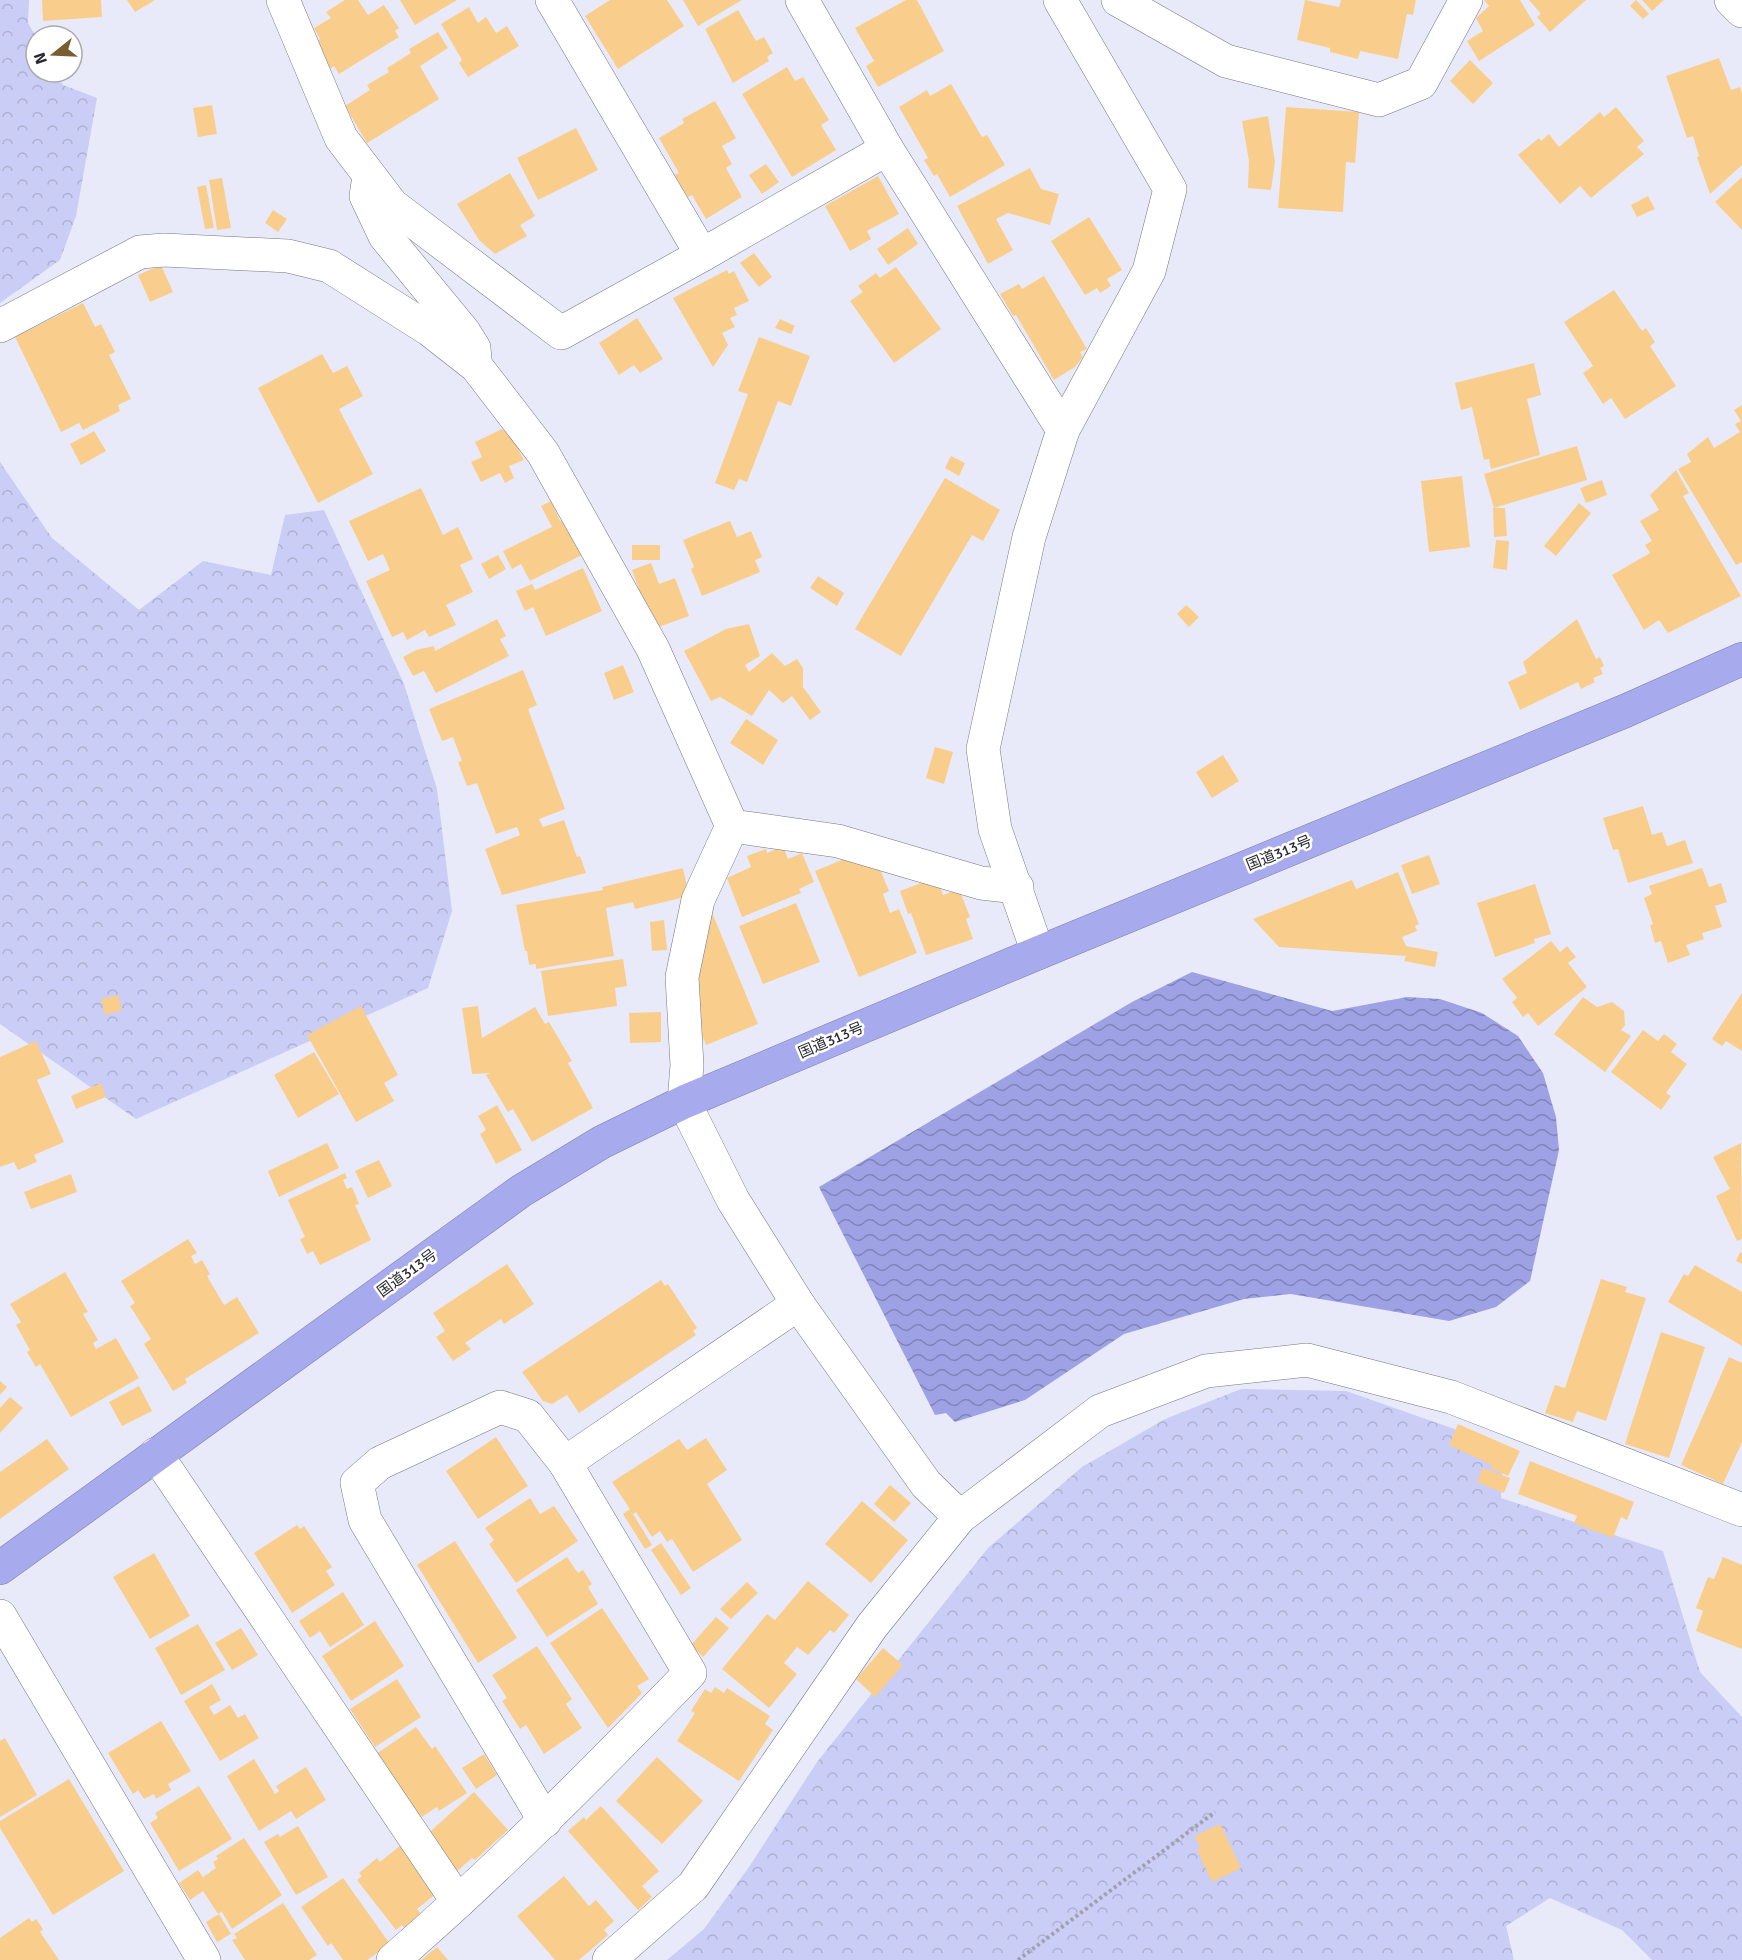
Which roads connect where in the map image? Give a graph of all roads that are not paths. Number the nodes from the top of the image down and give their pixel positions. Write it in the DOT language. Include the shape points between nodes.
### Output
graph roads {
  1 [pos="283,0"];
  2 [pos="552,0"];
  3 [pos="802,0"];
  4 [pos="1060,0"];
  5 [pos="1118,0"];
  6 [pos="1466,0"];
  7 [pos="1731,0"];
  8 [pos="1742,11"];
  9 [pos="886,149"];
  10 [pos="369,175"];
  11 [pos="702,255"];
  12 [pos="0,326"];
  13 [pos="476,366"];
  14 [pos="1063,430"];
  15 [pos="1742,659"];
  16 [pos="732,826"];
  17 [pos="1017,887"];
  18 [pos="1038,953"];
  19 [pos="684,1102"];
  20 [pos="798,1304"];
  21 [pos="156,1454"];
  22 [pos="566,1463"];
  23 [pos="1742,1510"];
  24 [pos="960,1517"];
  25 [pos="0,1568"];
  26 [pos="0,1616"];
  27 [pos="545,1821"];
  28 [pos="458,1902"];
  29 [pos="204,1960"];
  30 [pos="393,1960"];
  31 [pos="609,1960"];
  1 -- 10 [label="street" via="342,138"];
  2 -- 11 [label="street"];
  3 -- 9 [label="street"];
  4 -- 14 [label="street" via="1170,189 1149,271"];
  5 -- 6 [label="street" via="1226,61 1379,100 1421,83"];
  7 -- 8 [label="street"];
  9 -- 11 [label="street"];
  9 -- 14 [label="street"];
  10 -- 11 [label="street" via="392,206 561,333"];
  10 -- 13 [label="street" via="366,196 385,236 464,332 474,348"];
  12 -- 13 [label="street" via="140,252 288,256 329,266 430,330"];
  13 -- 16 [label="street" via="543,453 647,639"];
  14 -- 17 [label="street" via="1029,537 983,749 995,829"];
  15 -- 18 [label="highway, 国道313号"];
  16 -- 17 [label="street" via="838,841 981,883"];
  16 -- 19 [label="street" via="698,900 682,977 687,1065"];
  17 -- 18 [label="street"];
  18 -- 19 [label="highway, 国道313号"];
  19 -- 20 [label="street" via="733,1200"];
  19 -- 21 [label="highway, 国道313号" via="602,1142 521,1191"];
  20 -- 22 [label="street"];
  20 -- 24 [label="street" via="926,1484"];
  21 -- 25 [label="highway, 国道313号"];
  21 -- 28 [label="street"];
  22 -- 27 [label="street" via="690,1674"];
  22 -- 27 [label="street" via="528,1416 500,1407 380,1463 357,1483 365,1520"];
  23 -- 24 [label="street" via="1451,1397 1307,1360 1206,1371 1100,1411"];
  24 -- 31 [label="street" via="872,1626 693,1886"];
  26 -- 29 [label="street"];
  27 -- 28 [label="street"];
  28 -- 30 [label="street"];
}
